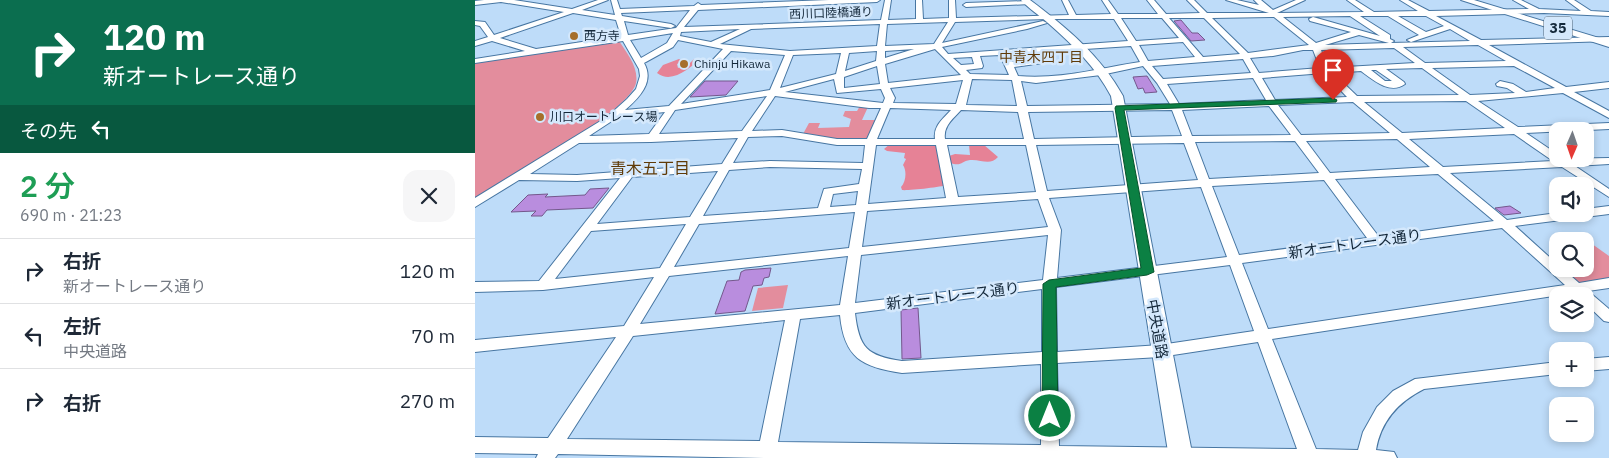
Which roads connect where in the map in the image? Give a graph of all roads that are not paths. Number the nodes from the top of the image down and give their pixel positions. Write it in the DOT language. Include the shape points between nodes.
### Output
graph roads {
  1 [pos="501,0"];
  2 [pos="605,0"];
  3 [pos="614,0"];
  4 [pos="655,0"];
  5 [pos="702,0"];
  6 [pos="877,0"];
  7 [pos="888,0"];
  8 [pos="919,0"];
  9 [pos="951,0"];
  10 [pos="1065,0"];
  11 [pos="1105,0"];
  12 [pos="1150,0"];
  13 [pos="1190,0"];
  14 [pos="1229,0"];
  15 [pos="1257,0"];
  16 [pos="1301,0"];
  17 [pos="1350,0"];
  18 [pos="1404,0"];
  19 [pos="1423,0"];
  20 [pos="1465,0"];
  21 [pos="1516,0"];
  22 [pos="1569,0"];
  23 [pos="1027,1"];
  24 [pos="475,2"];
  25 [pos="754,3"];
  26 [pos="965,5"];
  27 [pos="740,6"];
  28 [pos="696,8"];
  29 [pos="646,10"];
  30 [pos="810,11"];
  31 [pos="1537,11"];
  32 [pos="572,12"];
  33 [pos="1274,12"];
  34 [pos="735,13"];
  35 [pos="1507,13"];
  36 [pos="1589,13"];
  37 [pos="1390,14"];
  38 [pos="1429,14"];
  39 [pos="1609,14"];
  40 [pos="618,15"];
  41 [pos="1296,15"];
  42 [pos="1353,15"];
  43 [pos="1374,15"];
  44 [pos="1164,16"];
  45 [pos="1206,16"];
  46 [pos="1074,17"];
  47 [pos="1116,17"];
  48 [pos="1049,19"];
  49 [pos="730,20"];
  50 [pos="953,20"];
  51 [pos="919,21"];
  52 [pos="475,22"];
  53 [pos="885,22"];
  54 [pos="752,26"];
  55 [pos="1451,26"];
  56 [pos="725,27"];
  57 [pos="1359,32"];
  58 [pos="677,33"];
  59 [pos="1425,35"];
  60 [pos="493,38"];
  61 [pos="625,38"];
  62 [pos="1589,38"];
  63 [pos="1609,39"];
  64 [pos="1184,40"];
  65 [pos="1478,41"];
  66 [pos="475,44"];
  67 [pos="713,44"];
  68 [pos="1134,44"];
  69 [pos="1398,44"];
  70 [pos="1609,44"];
  71 [pos="936,46"];
  72 [pos="1078,47"];
  73 [pos="1316,47"];
  74 [pos="729,48"];
  75 [pos="881,49"];
  76 [pos="846,50"];
  77 [pos="1042,50"];
  78 [pos="535,52"];
  79 [pos="1003,52"];
  80 [pos="790,53"];
  81 [pos="975,54"];
  82 [pos="948,56"];
  83 [pos="1245,56"];
  84 [pos="1201,59"];
  85 [pos="475,60"];
  86 [pos="1051,60"];
  87 [pos="639,62"];
  88 [pos="881,62"];
  89 [pos="1145,63"];
  90 [pos="1516,63"];
  91 [pos="1009,65"];
  92 [pos="1423,65"];
  93 [pos="1378,66"];
  94 [pos="960,68"];
  95 [pos="1363,68"];
  96 [pos="1325,70"];
  97 [pos="1101,72"];
  98 [pos="1256,75"];
  99 [pos="839,76"];
  100 [pos="1063,76"];
  101 [pos="968,77"];
  102 [pos="1017,80"];
  103 [pos="1161,82"];
  104 [pos="1500,84"];
  105 [pos="1609,85"];
  106 [pos="883,86"];
  107 [pos="1565,91"];
  108 [pos="774,92"];
  109 [pos="1525,95"];
  110 [pos="1468,98"];
  111 [pos="1355,99"];
  112 [pos="1272,103"];
  113 [pos="888,106"];
  114 [pos="1176,107"];
  115 [pos="672,108"];
  116 [pos="958,108"];
  117 [pos="1119,108"];
  118 [pos="1022,109"];
  119 [pos="616,114"];
  120 [pos="1609,115"];
  121 [pos="1609,126"];
  122 [pos="1516,131"];
  123 [pos="745,134"];
  124 [pos="1399,136"];
  125 [pos="1297,137"];
  126 [pos="651,139"];
  127 [pos="1189,139"];
  128 [pos="576,140"];
  129 [pos="1125,140"];
  130 [pos="871,142"];
  131 [pos="941,142"];
  132 [pos="1029,142"];
  133 [pos="1549,153"];
  134 [pos="1609,161"];
  135 [pos="1594,162"];
  136 [pos="1549,165"];
  137 [pos="867,166"];
  138 [pos="726,167"];
  139 [pos="1571,168"];
  140 [pos="1442,171"];
  141 [pos="628,175"];
  142 [pos="517,177"];
  143 [pos="1327,177"];
  144 [pos="1205,183"];
  145 [pos="865,188"];
  146 [pos="1133,188"];
  147 [pos="1609,194"];
  148 [pos="1042,195"];
  149 [pos="953,202"];
  150 [pos="475,203"];
  151 [pos="863,208"];
  152 [pos="1609,210"];
  153 [pos="823,211"];
  154 [pos="1594,212"];
  155 [pos="1549,218"];
  156 [pos="695,220"];
  157 [pos="1505,224"];
  158 [pos="587,228"];
  159 [pos="1055,230"];
  160 [pos="1376,241"];
  161 [pos="856,251"];
  162 [pos="1234,260"];
  163 [pos="664,272"];
  164 [pos="1147,272"];
  165 [pos="1609,283"];
  166 [pos="1049,284"];
  167 [pos="543,285"];
  168 [pos="475,287"];
  169 [pos="1576,287"];
  170 [pos="1583,287"];
  171 [pos="1549,292"];
  172 [pos="1594,303"];
  173 [pos="847,309"];
  174 [pos="793,315"];
  175 [pos="1609,317"];
  176 [pos="627,332"];
  177 [pos="1263,334"];
  178 [pos="475,346"];
  179 [pos="1161,350"];
  180 [pos="1051,359"];
  181 [pos="1609,362"];
  182 [pos="1594,364"];
  183 [pos="1549,369"];
  184 [pos="475,445"];
  185 [pos="767,450"];
  186 [pos="549,452"];
  187 [pos="840,455"];
  188 [pos="1050,456"];
  189 [pos="1180,456"];
  190 [pos="1247,457"];
  191 [pos="1366,457"];
  192 [pos="1310,458"];
  193 [pos="1388,458"];
  1 -- 24 [label="street"];
  1 -- 32 [label="street"];
  2 -- 32 [label="street"];
  3 -- 40 [label="street"];
  4 -- 29 [label="street"];
  5 -- 28 [label="street"];
  6 -- 30 [label="street"];
  7 -- 53 [label="street"];
  8 -- 51 [label="street"];
  9 -- 50 [label="street"];
  10 -- 46 [label="street"];
  11 -- 47 [label="street"];
  12 -- 44 [label="street"];
  13 -- 45 [label="street"];
  14 -- 33 [label="street"];
  15 -- 33 [label="street"];
  16 -- 33 [label="street"];
  17 -- 43 [label="street"];
  18 -- 19 [label="street"];
  18 -- 38 [label="street"];
  20 -- 35 [label="main road, 35"];
  21 -- 31 [label="street"];
  22 -- 36 [label="street"];
  23 -- 26 [label="street"];
  23 -- 48 [label="main road, 中央道路"];
  25 -- 27 [label="street"];
  25 -- 30 [label="street"];
  27 -- 28 [label="street"];
  27 -- 34 [label="street"];
  28 -- 29 [label="street"];
  28 -- 58 [label="street"];
  29 -- 40 [label="street"];
  30 -- 53 [label="street, 西川口陸橋通り"];
  30 -- 54 [label="street, 西川口陸橋通り"];
  31 -- 35 [label="street, 西川口陸橋通り"];
  31 -- 36 [label="street, 西川口陸橋通り"];
  32 -- 40 [label="street"];
  32 -- 60 [label="street"];
  33 -- 41 [label="street, 西川口陸橋通り"];
  33 -- 45 [label="street, 西川口陸橋通り"];
  33 -- 73 [label="street"];
  35 -- 38 [label="street, 西川口陸橋通り"];
  35 -- 62 [label="main road, 35"];
  36 -- 39 [label="street, 西川口陸橋通り"];
  37 -- 38 [label="street, 西川口陸橋通り"];
  37 -- 43 [label="street, 西川口陸橋通り"];
  37 -- 59 [label="street"];
  38 -- 55 [label="street"];
  40 -- 58 [label="street" via="673,26"];
  40 -- 61 [label="street"];
  41 -- 42 [label="street, 西川口陸橋通り"];
  41 -- 57 [label="street"];
  42 -- 43 [label="street, 西川口陸橋通り"];
  42 -- 69 [label="street"];
  44 -- 45 [label="street, 西川口陸橋通り"];
  44 -- 47 [label="street, 西川口陸橋通り"];
  44 -- 64 [label="street"];
  45 -- 83 [label="street"];
  46 -- 47 [label="street, 西川口陸橋通り"];
  46 -- 48 [label="street, 西川口陸橋通り"];
  47 -- 68 [label="street"];
  48 -- 50 [label="street, 西川口陸橋通り"];
  48 -- 71 [label="street" via="1007,32"];
  48 -- 72 [label="main road, 中央道路"];
  49 -- 56 [label="street"];
  50 -- 51 [label="street, 西川口陸橋通り"];
  50 -- 71 [label="street"];
  51 -- 53 [label="street, 西川口陸橋通り"];
  52 -- 60 [label="street" via="482,24"];
  53 -- 75 [label="street"];
  54 -- 56 [label="street, 西川口陸橋通り"];
  54 -- 67 [label="street"];
  55 -- 59 [label="street"];
  55 -- 65 [label="street"];
  56 -- 58 [label="street, 西川口陸橋通り"];
  57 -- 69 [label="street"];
  57 -- 73 [label="street"];
  58 -- 61 [label="street, 西川口陸橋通り"];
  58 -- 67 [label="street"];
  58 -- 87 [label="street" via="666,48"];
  59 -- 69 [label="street"];
  60 -- 66 [label="street"];
  60 -- 78 [label="street"];
  61 -- 78 [label="street, 西川口陸橋通り"];
  61 -- 87 [label="street"];
  62 -- 63 [label="street"];
  62 -- 65 [label="street"];
  62 -- 70 [label="main road, 35"];
  64 -- 68 [label="street"];
  64 -- 84 [label="street"];
  65 -- 69 [label="street"];
  65 -- 90 [label="street"];
  67 -- 74 [label="street"];
  68 -- 72 [label="street"];
  68 -- 89 [label="street"];
  69 -- 73 [label="street"];
  69 -- 92 [label="street"];
  71 -- 75 [label="street"];
  71 -- 82 [label="street"];
  71 -- 88 [label="street"];
  72 -- 77 [label="street"];
  72 -- 97 [label="main road, 中央道路"];
  73 -- 83 [label="street"];
  73 -- 96 [label="street"];
  74 -- 80 [label="street"];
  74 -- 115 [label="street"];
  75 -- 76 [label="street"];
  75 -- 88 [label="street"];
  76 -- 80 [label="street"];
  76 -- 99 [label="street"];
  77 -- 79 [label="street"];
  77 -- 86 [label="street"];
  78 -- 85 [label="street, 西川口陸橋通り"];
  79 -- 81 [label="street"];
  79 -- 91 [label="street"];
  80 -- 108 [label="street"];
  81 -- 82 [label="street"];
  81 -- 94 [label="street" via="979,66"];
  82 -- 94 [label="street"];
  83 -- 84 [label="street"];
  83 -- 98 [label="street"];
  84 -- 89 [label="street"];
  86 -- 91 [label="street"];
  86 -- 100 [label="street"];
  87 -- 119 [label="street" via="644,73 642,85"];
  88 -- 99 [label="street"];
  88 -- 106 [label="street"];
  89 -- 97 [label="street"];
  89 -- 103 [label="street"];
  90 -- 92 [label="street"];
  90 -- 107 [label="street"];
  91 -- 102 [label="street"];
  92 -- 93 [label="street"];
  92 -- 110 [label="street"];
  93 -- 95 [label="street"];
  93 -- 95 [label="street" via="1401,84 1383,84"];
  94 -- 101 [label="street"];
  95 -- 96 [label="street"];
  96 -- 98 [label="street"];
  96 -- 111 [label="street"];
  97 -- 100 [label="street"];
  97 -- 117 [label="main road, 中央道路" via="1113,88"];
  98 -- 103 [label="street"];
  98 -- 112 [label="street"];
  99 -- 106 [label="street" via="840,91"];
  99 -- 108 [label="street"];
  100 -- 102 [label="street"];
  101 -- 102 [label="street" via="993,76"];
  101 -- 106 [label="street"];
  101 -- 116 [label="street" via="966,92"];
  102 -- 118 [label="street"];
  103 -- 114 [label="street"];
  104 -- 109 [label="street" via="1511,86"];
  105 -- 107 [label="street"];
  106 -- 113 [label="street" via="890,98"];
  107 -- 109 [label="street"];
  107 -- 120 [label="street"];
  108 -- 113 [label="street"];
  108 -- 115 [label="street"];
  108 -- 123 [label="street"];
  109 -- 110 [label="street"];
  110 -- 111 [label="street"];
  110 -- 122 [label="street"];
  111 -- 112 [label="street"];
  111 -- 124 [label="street"];
  112 -- 114 [label="street"];
  112 -- 125 [label="street"];
  113 -- 116 [label="street"];
  113 -- 130 [label="street"];
  114 -- 117 [label="street"];
  114 -- 127 [label="street"];
  115 -- 119 [label="street"];
  115 -- 126 [label="street"];
  116 -- 118 [label="street"];
  116 -- 131 [label="street" via="942,124"];
  117 -- 118 [label="street"];
  117 -- 129 [label="main road, 中央道路"];
  118 -- 132 [label="street"];
  119 -- 128 [label="street"];
  121 -- 122 [label="street"];
  122 -- 124 [label="street"];
  122 -- 133 [label="street"];
  123 -- 126 [label="street"];
  123 -- 130 [label="street" via="782,133 837,142"];
  123 -- 138 [label="street"];
  124 -- 125 [label="street"];
  124 -- 140 [label="street"];
  125 -- 127 [label="street"];
  125 -- 143 [label="street"];
  126 -- 128 [label="street"];
  127 -- 129 [label="street"];
  127 -- 144 [label="street"];
  128 -- 142 [label="street"];
  129 -- 132 [label="street"];
  129 -- 146 [label="main road, 中央道路"];
  130 -- 131 [label="street"];
  130 -- 137 [label="street"];
  131 -- 132 [label="street"];
  131 -- 149 [label="street"];
  132 -- 148 [label="street"];
  134 -- 135 [label="street"];
  136 -- 140 [label="street"];
  137 -- 138 [label="street" via="770,164"];
  137 -- 145 [label="street"];
  138 -- 141 [label="street"];
  138 -- 156 [label="street"];
  139 -- 147 [label="street"];
  140 -- 143 [label="street"];
  140 -- 157 [label="street"];
  141 -- 142 [label="street"];
  141 -- 158 [label="street"];
  142 -- 150 [label="street"];
  143 -- 144 [label="street"];
  143 -- 160 [label="street"];
  144 -- 146 [label="street"];
  144 -- 162 [label="street"];
  145 -- 151 [label="street"];
  145 -- 153 [label="street" via="828,191"];
  146 -- 148 [label="street"];
  146 -- 164 [label="main road, 中央道路"];
  148 -- 149 [label="street"];
  148 -- 159 [label="street"];
  149 -- 151 [label="street"];
  151 -- 153 [label="street"];
  151 -- 161 [label="street"];
  152 -- 154 [label="street"];
  153 -- 156 [label="street"];
  155 -- 157 [label="street, 新オートレース通り"];
  156 -- 158 [label="street"];
  156 -- 163 [label="street"];
  157 -- 160 [label="street, 新オートレース通り"];
  157 -- 169 [label="street"];
  158 -- 167 [label="street"];
  159 -- 161 [label="street"];
  159 -- 166 [label="street"];
  160 -- 162 [label="street, 新オートレース通り"];
  161 -- 163 [label="street"];
  161 -- 173 [label="street"];
  162 -- 164 [label="street, 新オートレース通り"];
  162 -- 177 [label="street"];
  163 -- 167 [label="street"];
  163 -- 176 [label="street"];
  164 -- 166 [label="street, 新オートレース通り"];
  164 -- 179 [label="main road, 中央道路"];
  165 -- 170 [label="street"];
  166 -- 173 [label="street, 新オートレース通り"];
  166 -- 180 [label="street"];
  167 -- 168 [label="street"];
  171 -- 177 [label="street"];
  172 -- 175 [label="street"];
  173 -- 174 [label="street, 新オートレース通り"];
  173 -- 180 [label="street" via="853,345 868,358 889,366"];
  174 -- 176 [label="street, 新オートレース通り"];
  174 -- 185 [label="street"];
  176 -- 178 [label="street, 新オートレース通り"];
  176 -- 186 [label="street"];
  177 -- 179 [label="street"];
  177 -- 192 [label="street"];
  179 -- 180 [label="street"];
  179 -- 189 [label="main road, 中央道路"];
  180 -- 188 [label="street"];
  181 -- 182 [label="street"];
  183 -- 191 [label="street" via="1421,383 1407,389 1380,412"];
  184 -- 186 [label="street"];
  185 -- 186 [label="street"];
  185 -- 187 [label="street"];
  187 -- 188 [label="street"];
  188 -- 189 [label="street"];
  189 -- 190 [label="street"];
  190 -- 192 [label="street"];
  191 -- 192 [label="street"];
  191 -- 193 [label="street"];
}
